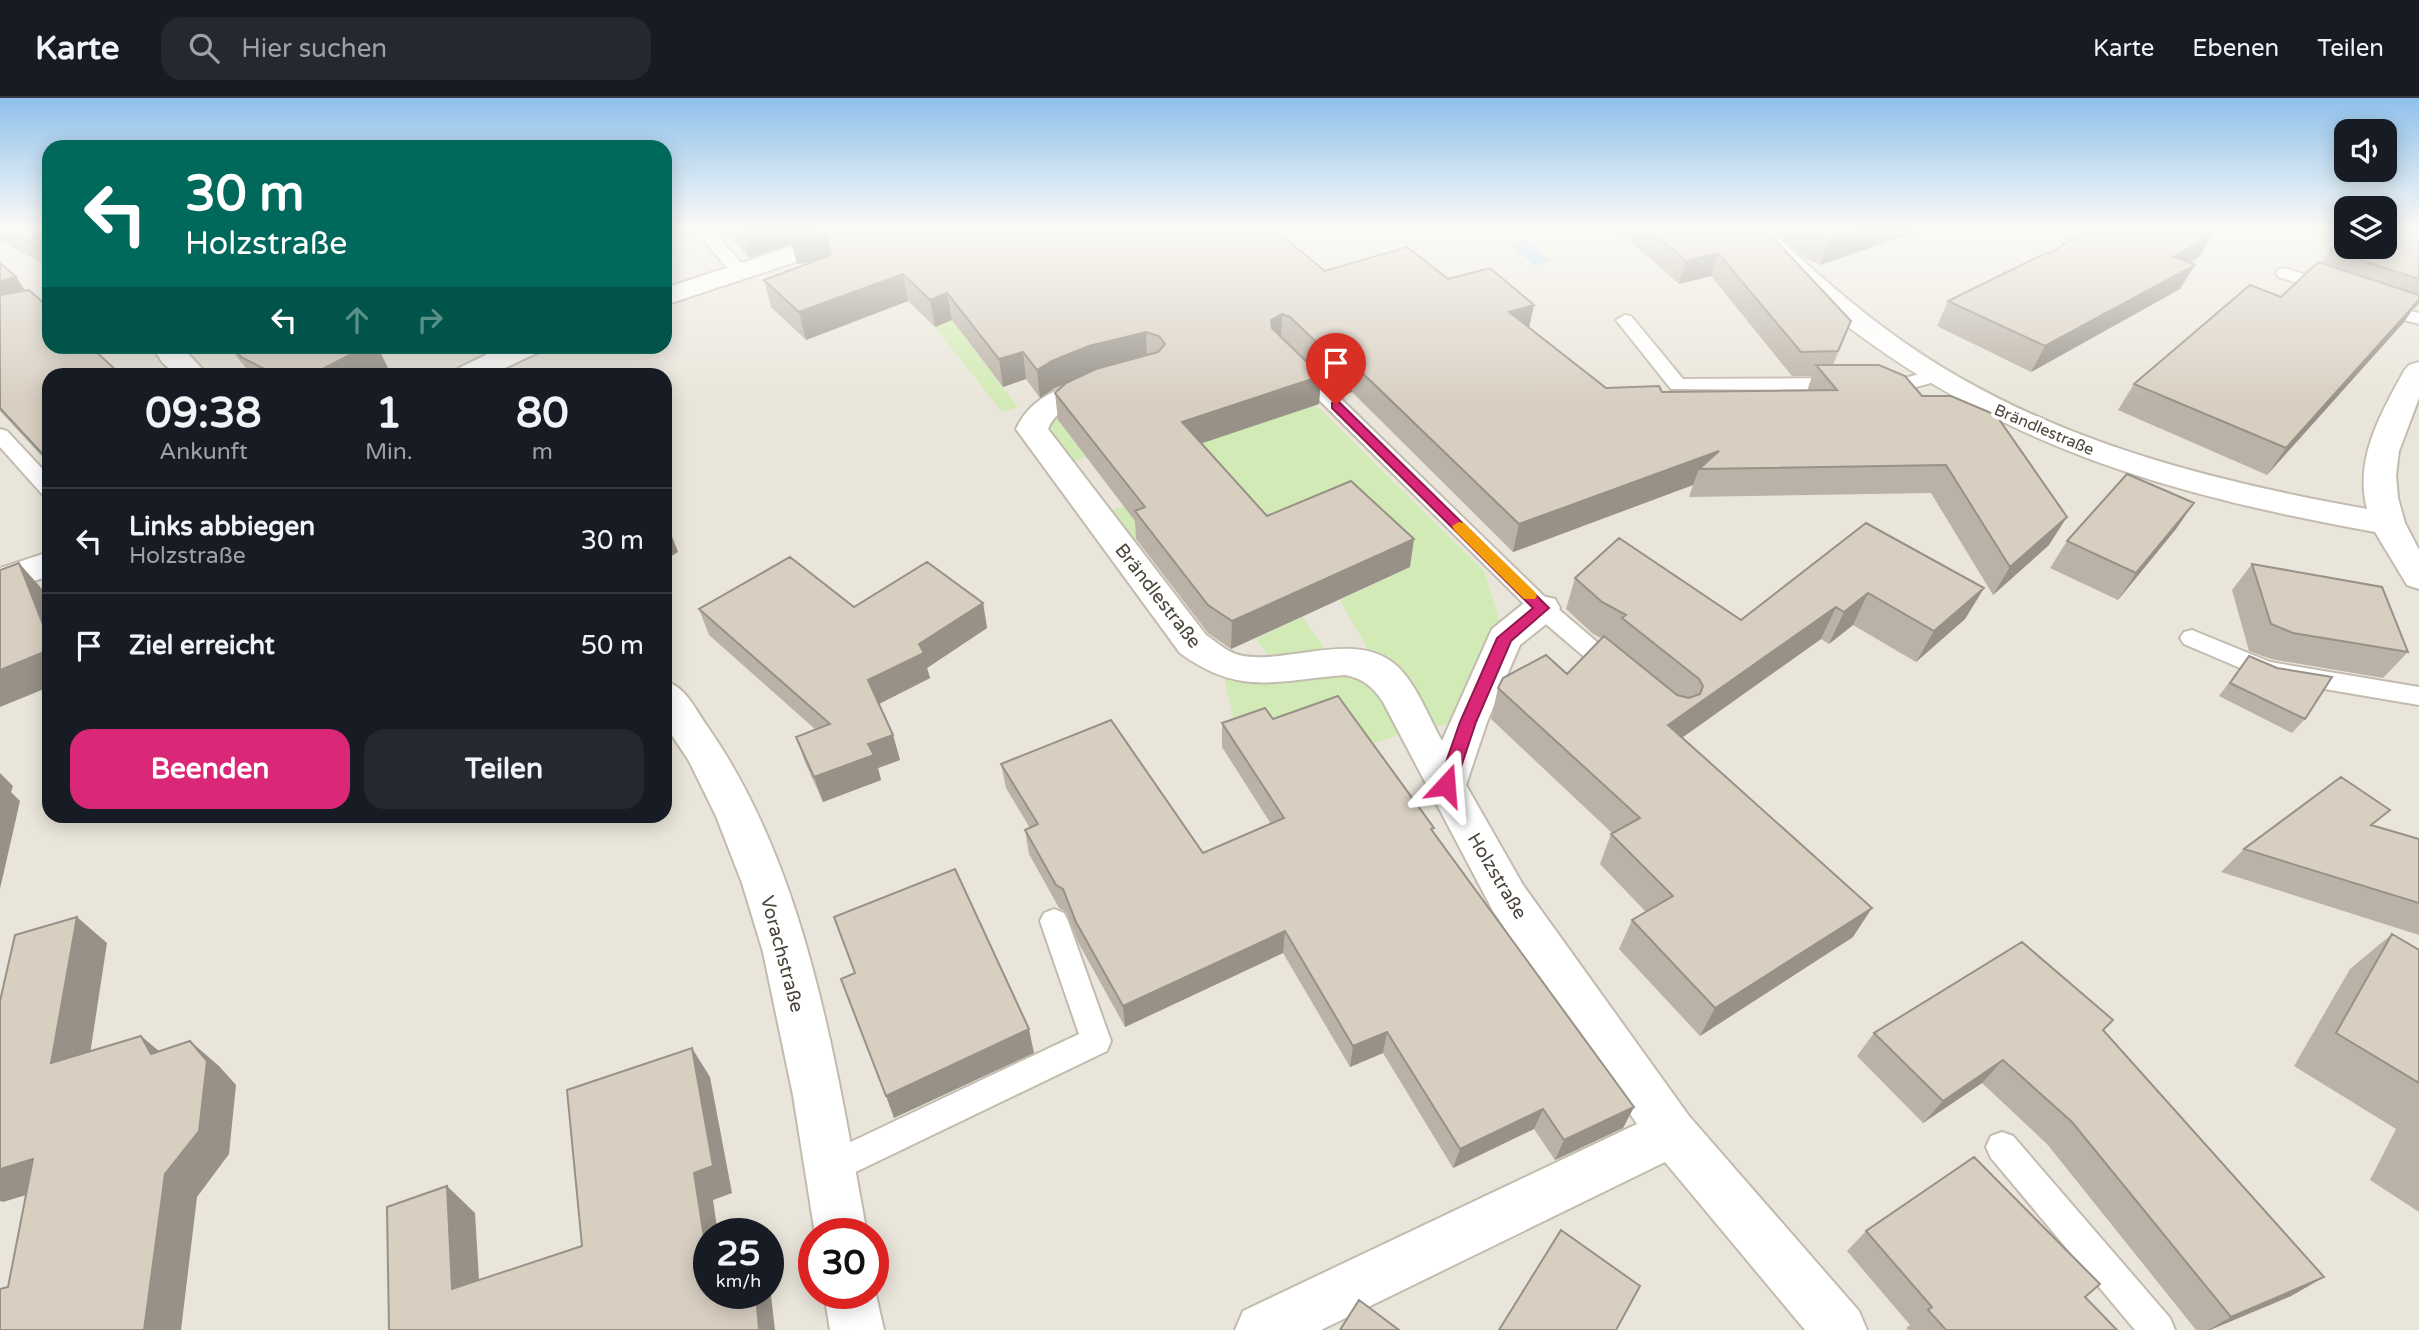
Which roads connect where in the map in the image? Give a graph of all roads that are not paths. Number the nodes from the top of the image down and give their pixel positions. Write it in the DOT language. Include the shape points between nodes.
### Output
graph roads {
  1 [pos="698,286"];
  2 [pos="1815,286"];
  3 [pos="2322,286"];
  4 [pos="672,296"];
  5 [pos="2419,319"];
  6 [pos="1625,320"];
  7 [pos="1280,350"];
  8 [pos="171,354"];
  9 [pos="512,354"];
  10 [pos="185,368"];
  11 [pos="482,368"];
  12 [pos="2419,372"];
  13 [pos="1136,375"];
  14 [pos="1934,376"];
  15 [pos="0,435"];
  16 [pos="42,481"];
  17 [pos="2386,523"];
  18 [pos="42,566"];
  19 [pos="2419,577"];
  20 [pos="0,580"];
  21 [pos="1542,608"];
  22 [pos="2192,638"];
  23 [pos="1633,684"];
  24 [pos="2419,695"];
  25 [pos="672,706"];
  26 [pos="1446,785"];
  27 [pos="1054,921"];
  28 [pos="1672,1133"];
  29 [pos="2002,1147"];
  30 [pos="830,1168"];
  31 [pos="838,1218"];
  32 [pos="854,1309"];
  33 [pos="857,1330"];
  34 [pos="1262,1330"];
  35 [pos="1840,1330"];
  36 [pos="2158,1330"];
  1 -- 4 [label="street"];
  2 -- 14 [label="street, Brändlestraße"];
  3 -- 5 [label="lane"];
  6 -- 14 [label="lane" via="1678,385 1906,384"];
  7 -- 21 [label="lane"];
  8 -- 10 [label="street"];
  9 -- 11 [label="street"];
  12 -- 17 [label="street" via="2382,447 2378,490"];
  13 -- 26 [label="street, Brändlestraße" via="1045,408 1032,429 1038,440 1205,655 1242,671 1335,662 1367,665 1396,691"];
  14 -- 17 [label="street, Brändlestraße" via="1981,403 2118,461 2222,491"];
  15 -- 16 [label="lane"];
  17 -- 19 [label="street"];
  18 -- 20 [label="street"];
  21 -- 23 [label="lane"];
  21 -- 26 [label="street" via="1505,638"];
  22 -- 24 [label="lane" via="2266,670"];
  25 -- 30 [label="street, Vorachstraße" via="713,769 751,845 817,1088"];
  26 -- 28 [label="street, Holzstraße" via="1508,898"];
  27 -- 30 [label="lane" via="1096,1041"];
  28 -- 34 [label="street"];
  28 -- 35 [label="street, Holzstraße"];
  29 -- 36 [label="lane"];
  30 -- 31 [label="street, Vorachstraße"];
  32 -- 33 [label="street"];
}
